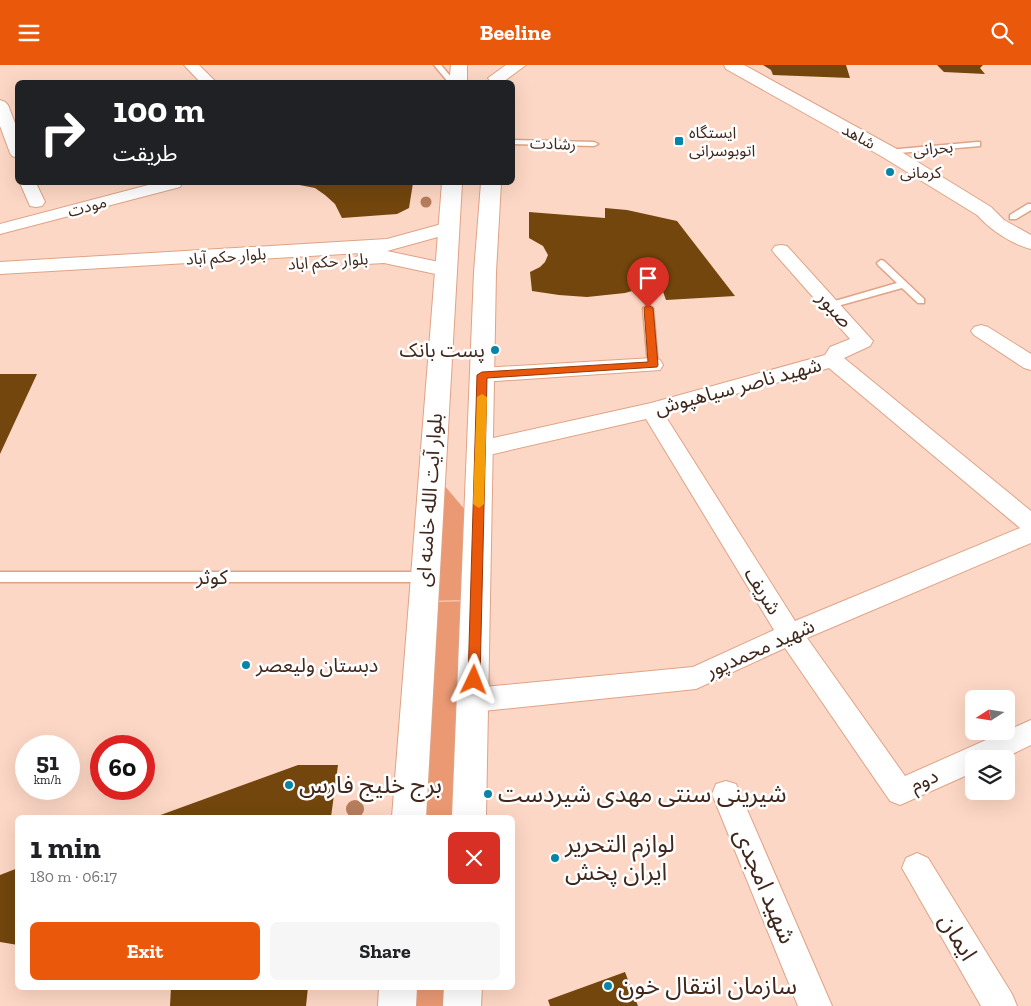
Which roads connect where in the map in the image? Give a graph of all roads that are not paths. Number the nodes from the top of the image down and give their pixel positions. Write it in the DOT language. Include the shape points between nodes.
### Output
graph roads {
  1 [pos="191,65"];
  2 [pos="437,65"];
  3 [pos="459,65"];
  4 [pos="518,65"];
  5 [pos="732,65"];
  6 [pos="497,75"];
  7 [pos="207,80"];
  8 [pos="450,80"];
  9 [pos="458,80"];
  10 [pos="0,105"];
  11 [pos="515,142"];
  12 [pos="594,144"];
  13 [pos="977,144"];
  14 [pos="15,145"];
  15 [pos="888,152"];
  16 [pos="29,185"];
  17 [pos="166,185"];
  18 [pos="452,185"];
  19 [pos="491,185"];
  20 [pos="36,202"];
  21 [pos="1031,206"];
  22 [pos="984,211"];
  23 [pos="1013,217"];
  24 [pos="1031,227"];
  25 [pos="449,228"];
  26 [pos="0,229"];
  27 [pos="1031,243"];
  28 [pos="781,250"];
  29 [pos="881,263"];
  30 [pos="0,268"];
  31 [pos="445,270"];
  32 [pos="0,281"];
  33 [pos="902,285"];
  34 [pos="920,301"];
  35 [pos="831,305"];
  36 [pos="648,308"];
  37 [pos="981,331"];
  38 [pos="832,360"];
  39 [pos="1031,363"];
  40 [pos="653,365"];
  41 [pos="482,371"];
  42 [pos="651,410"];
  43 [pos="480,449"];
  44 [pos="1031,525"];
  45 [pos="1031,533"];
  46 [pos="0,577"];
  47 [pos="424,577"];
  48 [pos="790,634"];
  49 [pos="474,700"];
  50 [pos="1031,732"];
  51 [pos="900,792"];
  52 [pos="726,794"];
  53 [pos="409,815"];
  54 [pos="469,815"];
  55 [pos="917,868"];
  56 [pos="398,990"];
  57 [pos="462,990"];
  58 [pos="397,1006"];
  59 [pos="462,1006"];
  60 [pos="816,1006"];
  61 [pos="1000,1006"];
  1 -- 7 [label="street"];
  2 -- 8 [label="lane"];
  3 -- 9 [label="main road"];
  4 -- 6 [label="main road"];
  5 -- 15 [label="main road, شاهد"];
  10 -- 14 [label="street"];
  11 -- 12 [label="lane, رشادت"];
  13 -- 15 [label="lane, بحرانی"];
  15 -- 22 [label="main road, شاهد"];
  16 -- 20 [label="street"];
  17 -- 26 [label="street, مودت"];
  18 -- 25 [label="main road, بلوار آیت الله خامنه ای"];
  19 -- 41 [label="main road"];
  21 -- 23 [label="lane"];
  22 -- 23 [label="main road, شاهد"];
  22 -- 27 [label="main road, شاهد" via="997,224"];
  23 -- 24 [label="main road, شاهد"];
  25 -- 30 [label="main road, بلوار حکم آباد" via="388,245"];
  25 -- 31 [label="main road, بلوار آیت الله خامنه ای"];
  25 -- 41 [label="main road, بلوار حکم آباد" via="460,225 472,228 470,332"];
  28 -- 35 [label="street, صبور"];
  29 -- 33 [label="lane"];
  31 -- 32 [label="main road, بلوار حکم اباد" via="384,257"];
  31 -- 47 [label="main road, بلوار آیت الله خامنه ای"];
  33 -- 34 [label="lane"];
  33 -- 35 [label="lane"];
  35 -- 38 [label="street, صبور" via="863,341 837,352"];
  36 -- 40 [label="lane"];
  37 -- 39 [label="street"];
  38 -- 42 [label="street, شهید ناصر سیاهپوش"];
  38 -- 44 [label="street, شهید ناصر سیاهپوش"];
  40 -- 41 [label="street"];
  41 -- 43 [label="main road"];
  42 -- 43 [label="street, شهید ناصر سیاهپوش"];
  42 -- 48 [label="street, شریف"];
  43 -- 49 [label="main road"];
  45 -- 48 [label="street, شهید محمدپور"];
  46 -- 47 [label="lane, کوثر"];
  47 -- 53 [label="main road, بلوار آیت الله خامنه ای"];
  48 -- 49 [label="street, شهید محمدپور" via="696,678"];
  48 -- 51 [label="street, شریف"];
  49 -- 54 [label="main road"];
  50 -- 51 [label="street, دوم"];
  52 -- 60 [label="street, شهید امجدی"];
  55 -- 61 [label="street, ایمان"];
  56 -- 58 [label="main road"];
  57 -- 59 [label="main road"];
}
